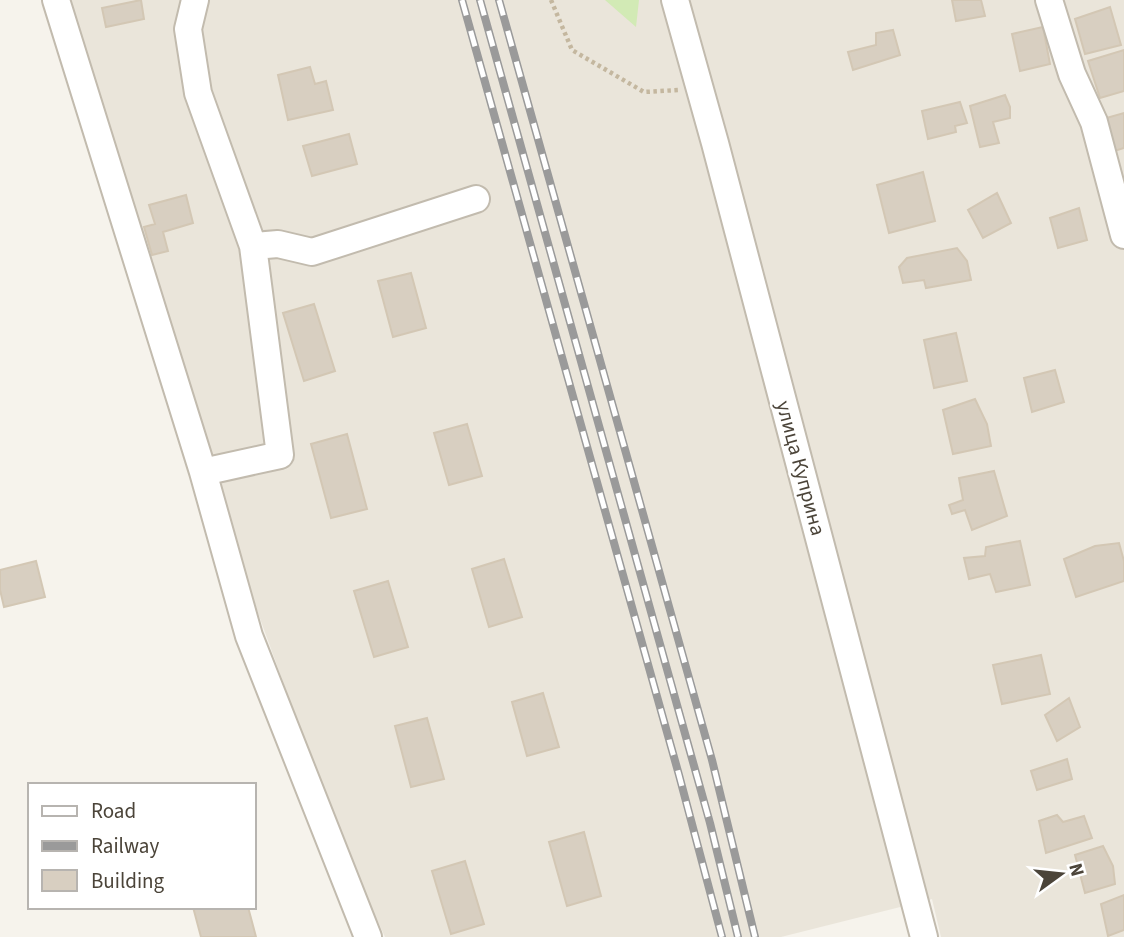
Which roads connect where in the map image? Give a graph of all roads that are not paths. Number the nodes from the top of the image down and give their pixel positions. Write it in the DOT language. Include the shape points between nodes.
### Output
graph roads {
  1 [pos="56,0"];
  2 [pos="195,0"];
  3 [pos="676,0"];
  4 [pos="1049,0"];
  5 [pos="476,199"];
  6 [pos="1124,235"];
  7 [pos="253,246"];
  8 [pos="203,472"];
  9 [pos="368,937"];
  10 [pos="924,937"];
  1 -- 8 [label="street"];
  2 -- 7 [label="street" via="188,29 198,93"];
  3 -- 10 [label="street, улица Куприна"];
  4 -- 6 [label="street" via="1072,74 1094,122"];
  5 -- 7 [label="street" via="312,251 278,244"];
  7 -- 8 [label="street" via="280,455"];
  8 -- 9 [label="street" via="249,636"];
}
